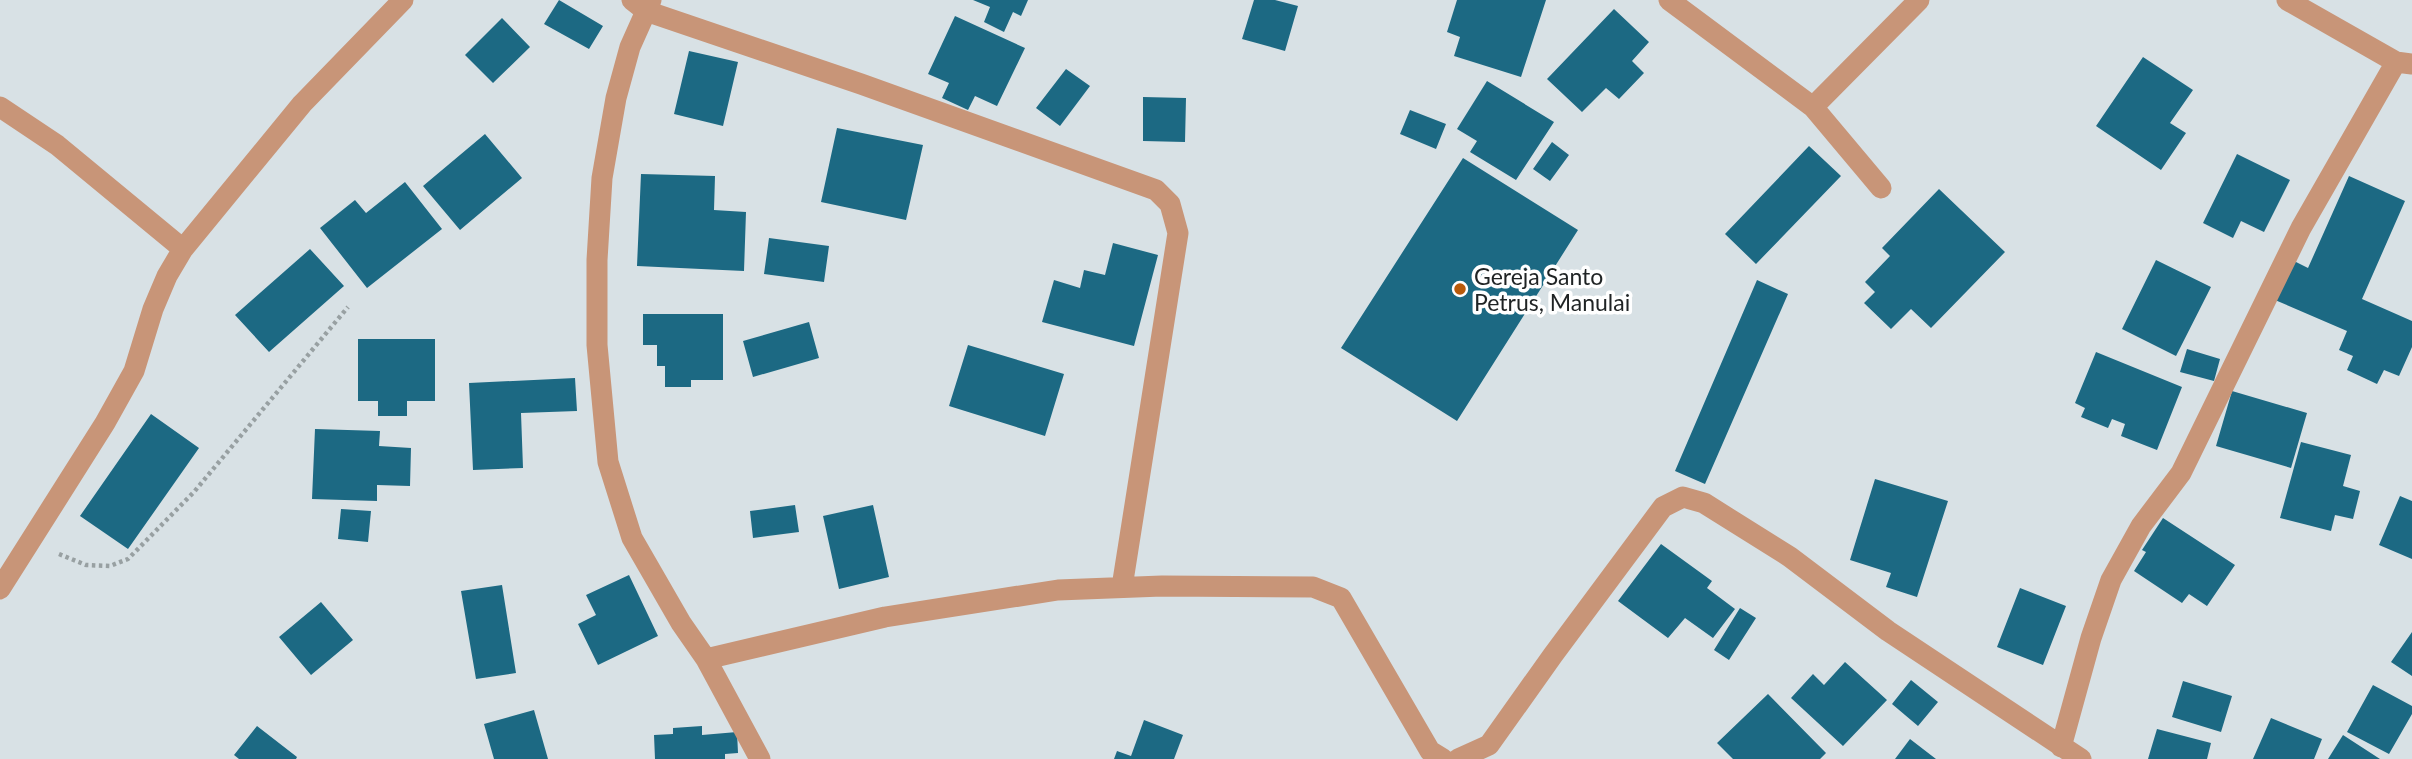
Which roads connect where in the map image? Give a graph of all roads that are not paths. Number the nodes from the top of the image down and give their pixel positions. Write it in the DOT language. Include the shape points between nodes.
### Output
graph roads {
  1 [pos="403,0"];
  2 [pos="1669,0"];
  3 [pos="1919,0"];
  4 [pos="2287,0"];
  5 [pos="643,4"];
  6 [pos="2404,63"];
  7 [pos="0,107"];
  8 [pos="1813,107"];
  9 [pos="1881,188"];
  10 [pos="183,249"];
  11 [pos="1122,587"];
  12 [pos="0,589"];
  13 [pos="706,659"];
  14 [pos="2061,747"];
  15 [pos="760,759"];
  16 [pos="1443,759"];
  17 [pos="1458,759"];
  18 [pos="2081,759"];
  1 -- 10 [label="street" via="302,104"];
  2 -- 8 [label="street"];
  3 -- 8 [label="street"];
  4 -- 6 [label="street"];
  5 -- 11 [label="street" via="1156,190 1170,204 1178,233"];
  5 -- 13 [label="street" via="616,98 602,178 597,345 608,462 632,538"];
  6 -- 14 [label="street" via="2301,228 2182,473 2141,526 2111,580"];
  7 -- 10 [label="street" via="57,145"];
  8 -- 9 [label="street"];
  10 -- 12 [label="street" via="153,309 134,371"];
  11 -- 13 [label="street" via="1058,590 885,617"];
  11 -- 16 [label="street" via="1313,587 1341,598 1430,751"];
  13 -- 15 [label="street"];
  14 -- 17 [label="street" via="1888,631 1790,557 1704,503 1684,497 1663,507 1489,745"];
  14 -- 18 [label="street"];
}
